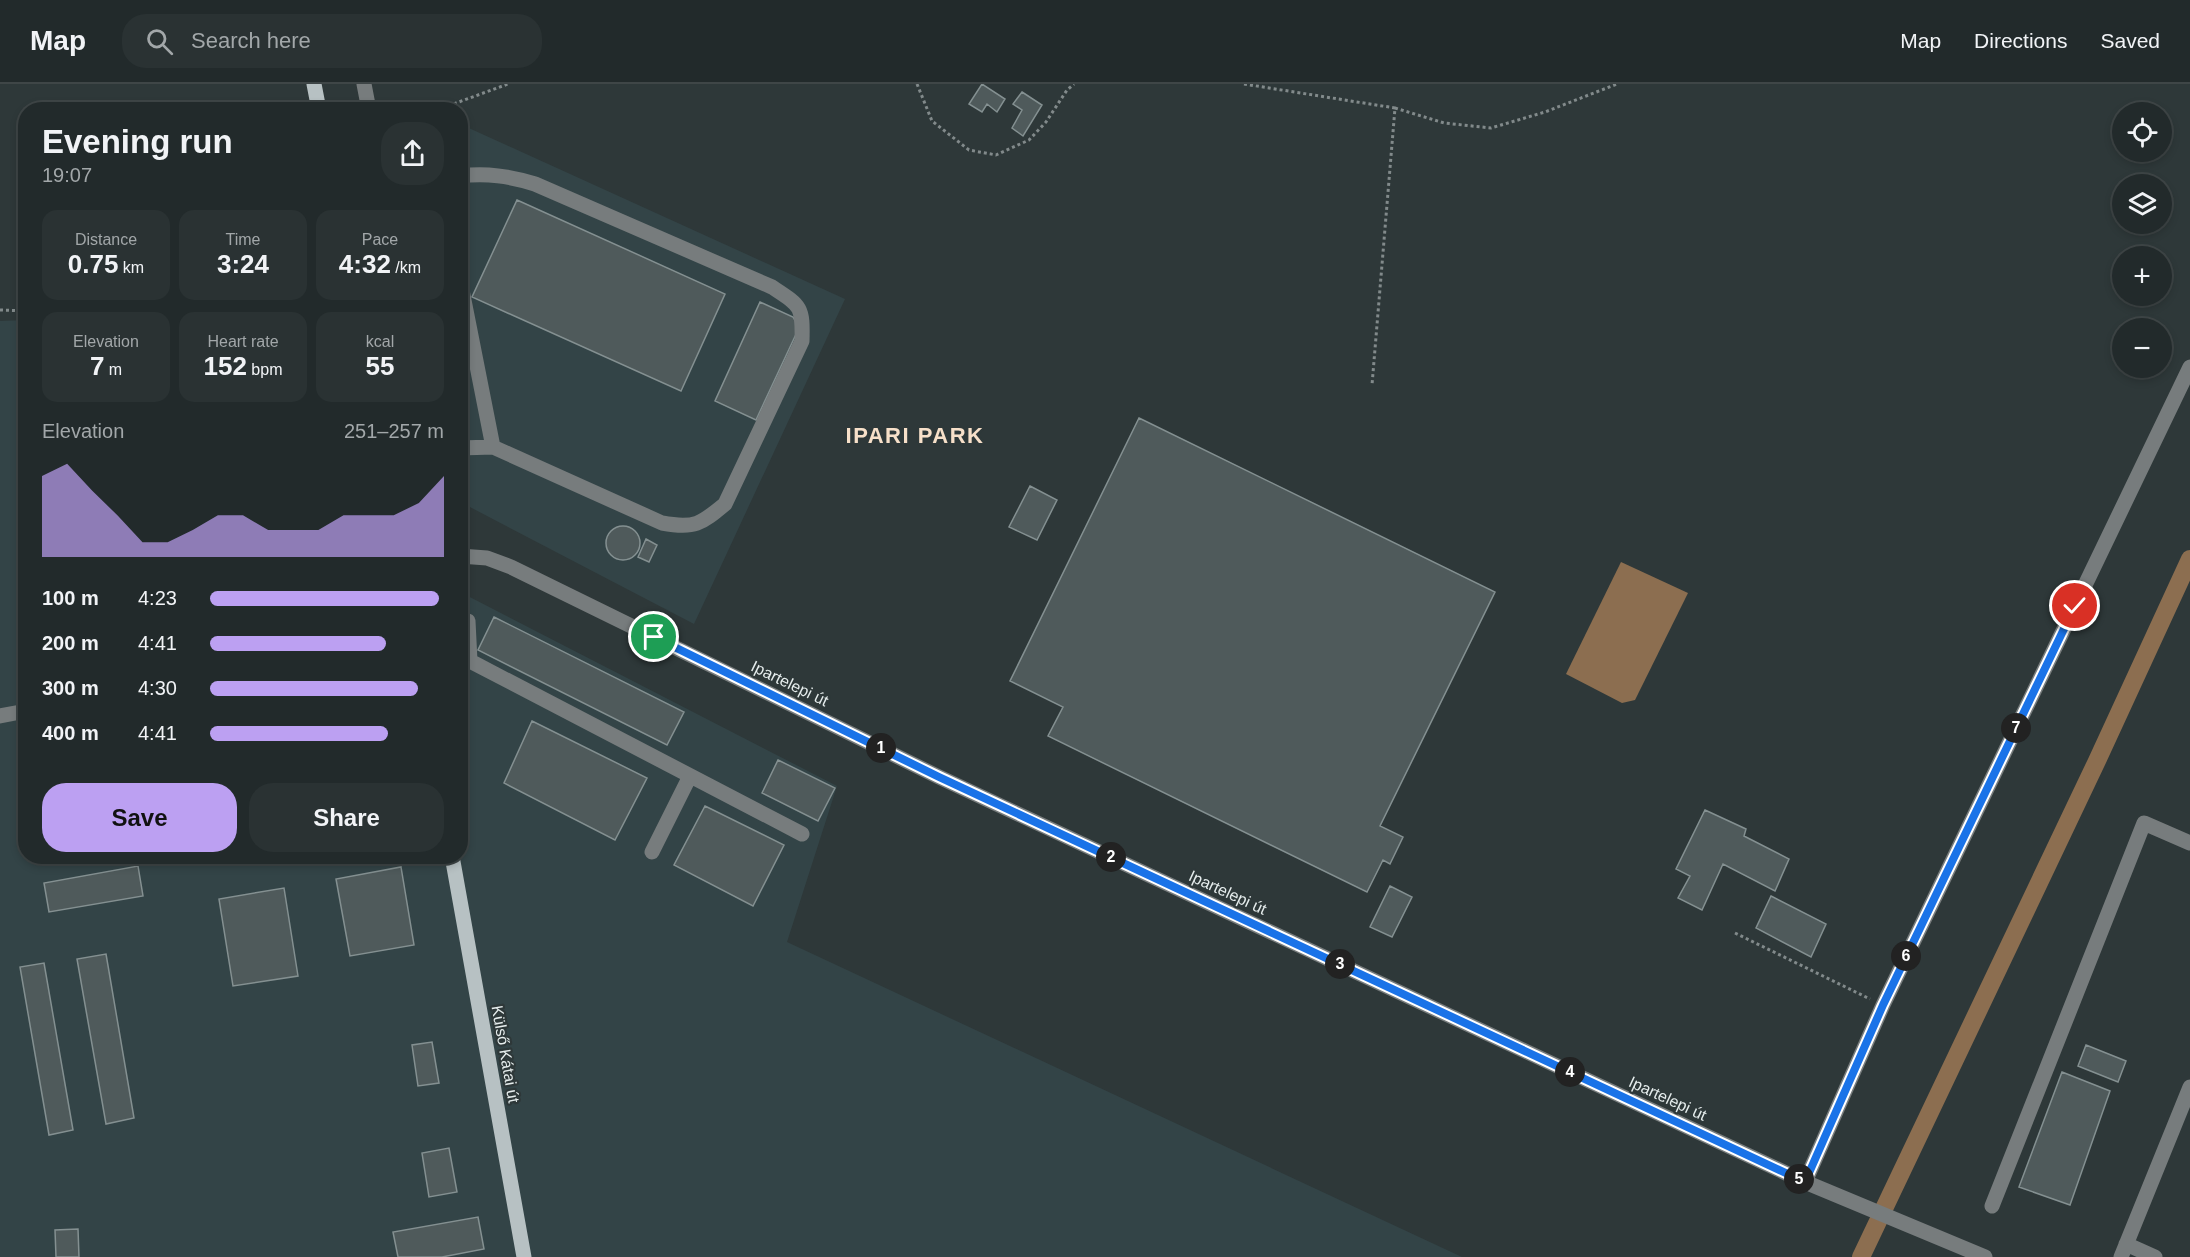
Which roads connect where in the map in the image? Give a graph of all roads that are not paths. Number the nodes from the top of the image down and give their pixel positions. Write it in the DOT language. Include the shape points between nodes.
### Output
graph roads {
  1 [pos="314,84"];
  2 [pos="364,84"];
  3 [pos="317,102"];
  4 [pos="367,102"];
  5 [pos="468,175"];
  6 [pos="468,320"];
  7 [pos="2190,367"];
  8 [pos="493,447"];
  9 [pos="468,448"];
  10 [pos="468,557"];
  11 [pos="468,621"];
  12 [pos="18,713"];
  13 [pos="0,716"];
  14 [pos="690,776"];
  15 [pos="802,834"];
  16 [pos="2190,843"];
  17 [pos="652,852"];
  18 [pos="453,864"];
  19 [pos="2190,1087"];
  20 [pos="1805,1182"];
  21 [pos="1992,1206"];
  22 [pos="2123,1251"];
  23 [pos="524,1257"];
  24 [pos="1984,1257"];
  25 [pos="2155,1257"];
  1 -- 3 [label="main road"];
  2 -- 4 [label="street"];
  5 -- 8 [label="street" via="510,176 535,184 772,287 796,303 802,320 802,341 726,504 703,522 683,527 663,523"];
  6 -- 8 [label="street"];
  7 -- 20 [label="street" via="1883,1005"];
  8 -- 9 [label="street"];
  10 -- 20 [label="street, Ipartelepi út" via="487,558 511,567 939,777"];
  11 -- 14 [label="street" via="470,661"];
  12 -- 13 [label="street"];
  14 -- 15 [label="street"];
  14 -- 17 [label="street"];
  16 -- 21 [label="street" via="2144,823"];
  18 -- 23 [label="main road, Külső Kátai út"];
  19 -- 22 [label="street"];
  20 -- 24 [label="street, Ipartelepi út"];
  22 -- 25 [label="street"];
}
